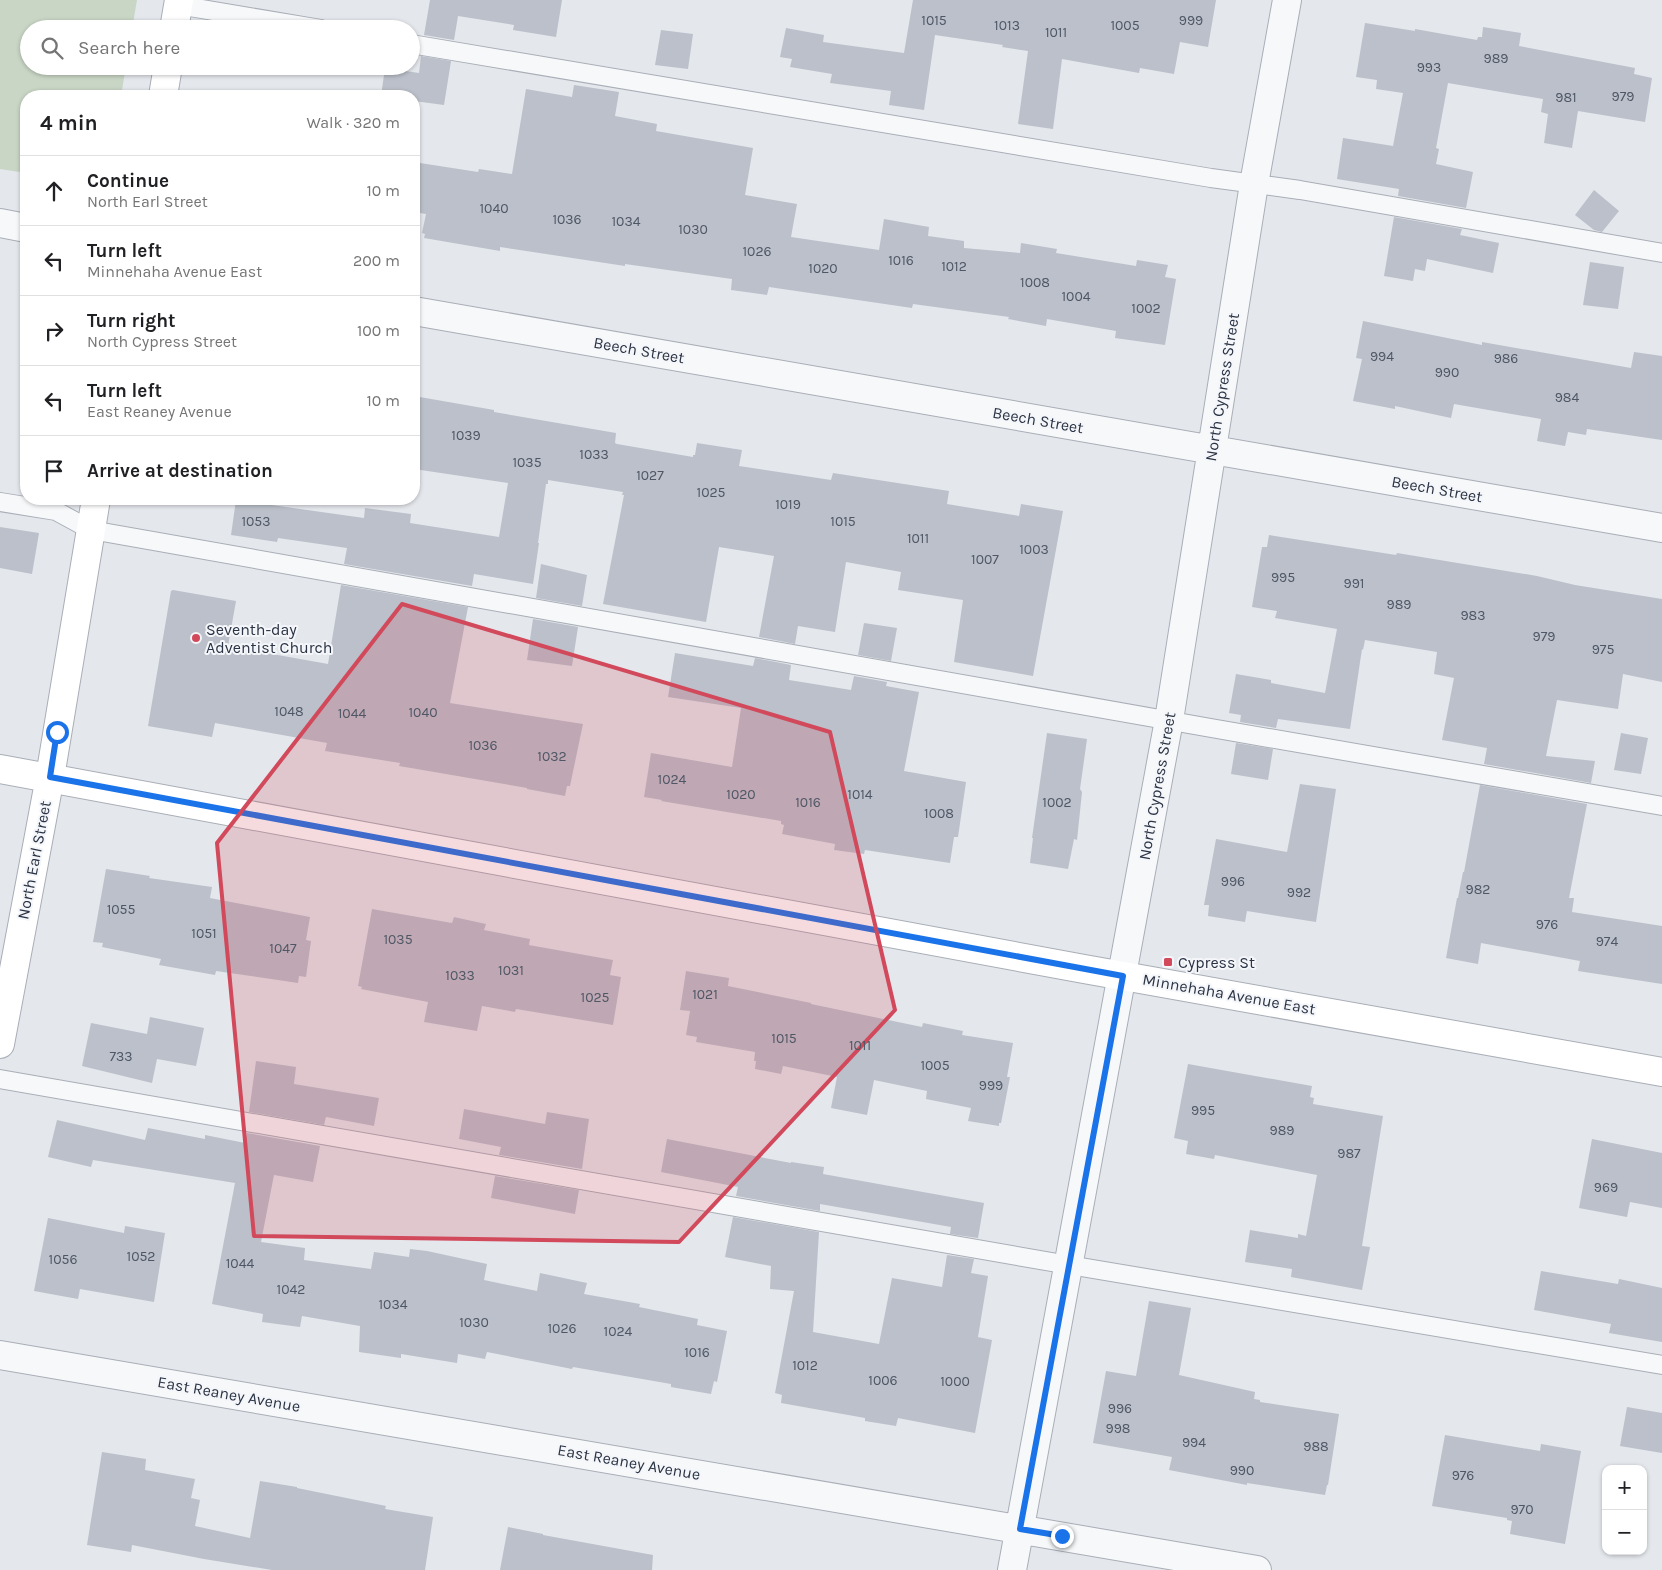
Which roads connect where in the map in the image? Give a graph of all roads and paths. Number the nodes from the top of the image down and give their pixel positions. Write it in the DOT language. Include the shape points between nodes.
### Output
graph roads {
  1 [pos="1287,0"];
  2 [pos="177,11"];
  3 [pos="249,20"];
  4 [pos="420,46"];
  5 [pos="166,75"];
  6 [pos="164,90"];
  7 [pos="1254,184"];
  8 [pos="0,223"];
  9 [pos="20,227"];
  10 [pos="1662,253"];
  11 [pos="420,312"];
  12 [pos="1212,450"];
  13 [pos="0,502"];
  14 [pos="95,505"];
  15 [pos="1662,528"];
  16 [pos="91,530"];
  17 [pos="1169,720"];
  18 [pos="0,769"];
  19 [pos="50,777"];
  20 [pos="1662,806"];
  21 [pos="1123,976"];
  22 [pos="0,1044"];
  23 [pos="1662,1072"];
  24 [pos="0,1079"];
  25 [pos="1069,1265"];
  26 [pos="0,1355"];
  27 [pos="1662,1365"];
  28 [pos="1020,1529"];
  29 [pos="1012,1570"];
  30 [pos="1257,1570"];
  1 -- 7 [label="street, North Cypress Street"];
  2 -- 3 [label="lane"];
  4 -- 7 [label="lane"];
  5 -- 6 [label="main road"];
  7 -- 10 [label="lane"];
  7 -- 12 [label="street, North Cypress Street"];
  8 -- 9 [label="street"];
  11 -- 12 [label="street, Beech Street"];
  12 -- 15 [label="street, Beech Street"];
  12 -- 17 [label="street, North Cypress Street"];
  13 -- 16 [label="lane" via="56,511"];
  14 -- 16 [label="main road, North Earl Street"];
  16 -- 17 [label="lane"];
  16 -- 19 [label="main road, North Earl Street"];
  17 -- 20 [label="lane"];
  17 -- 21 [label="street, North Cypress Street"];
  18 -- 19 [label="main road, Minnehaha Avenue East"];
  19 -- 21 [label="main road, Minnehaha Avenue East"];
  19 -- 22 [label="main road, North Earl Street"];
  21 -- 23 [label="main road, Minnehaha Avenue East"];
  21 -- 25 [label="street, North Cypress Street"];
  24 -- 25 [label="lane"];
  25 -- 27 [label="lane"];
  25 -- 28 [label="street, North Cypress Street"];
  26 -- 28 [label="street, East Reaney Avenue"];
  28 -- 29 [label="street, North Cypress Street"];
  28 -- 30 [label="street, East Reaney Avenue"];
}
